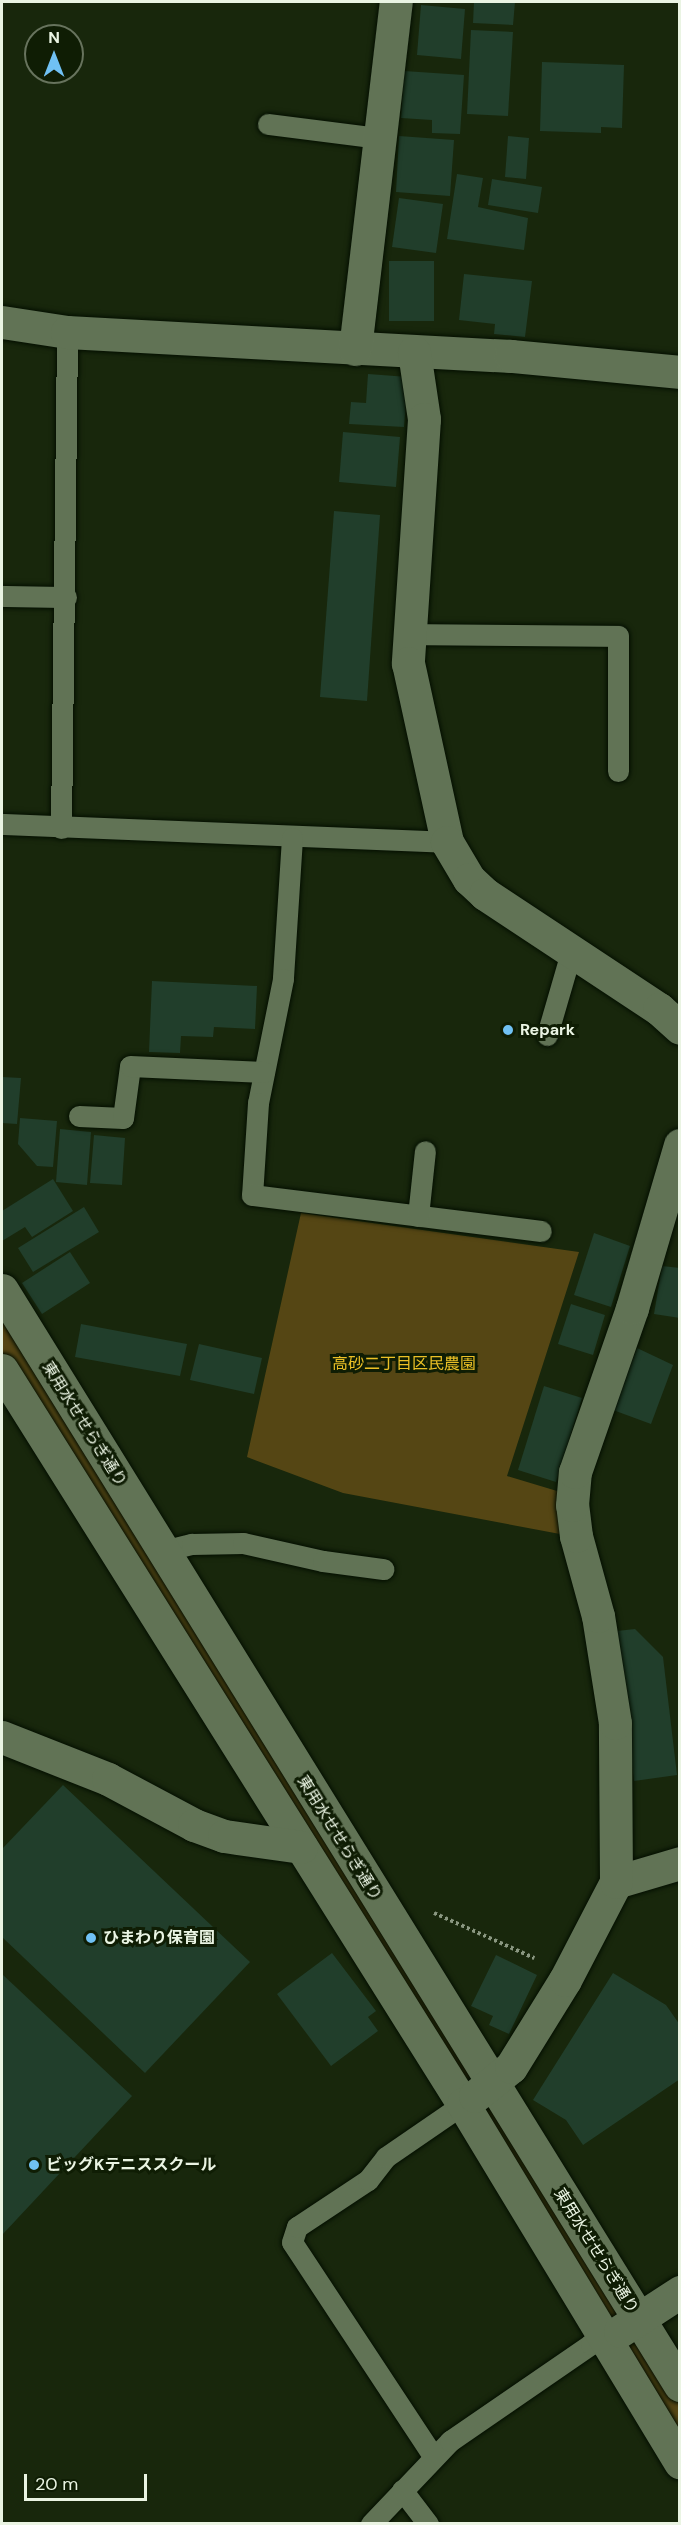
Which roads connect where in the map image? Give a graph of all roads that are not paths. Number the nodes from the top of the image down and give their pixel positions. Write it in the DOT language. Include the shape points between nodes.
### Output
graph roads {
  1 [pos="396,2"];
  2 [pos="268,124"];
  3 [pos="379,138"];
  4 [pos="2,322"];
  5 [pos="68,332"];
  6 [pos="355,349"];
  7 [pos="414,352"];
  8 [pos="680,372"];
  9 [pos="2,596"];
  10 [pos="66,597"];
  11 [pos="409,634"];
  12 [pos="618,771"];
  13 [pos="2,824"];
  14 [pos="61,828"];
  15 [pos="292,838"];
  16 [pos="447,842"];
  17 [pos="572,949"];
  18 [pos="680,1028"];
  19 [pos="547,1035"];
  20 [pos="264,1072"];
  21 [pos="79,1116"];
  22 [pos="680,1145"];
  23 [pos="425,1151"];
  24 [pos="418,1216"];
  25 [pos="541,1231"];
  26 [pos="2,1290"];
  27 [pos="2,1370"];
  28 [pos="163,1551"];
  29 [pos="383,1569"];
  30 [pos="2,1737"];
  31 [pos="301,1847"];
  32 [pos="680,1863"];
  33 [pos="616,1882"];
  34 [pos="492,2085"];
  35 [pos="463,2104"];
  36 [pos="680,2292"];
  37 [pos="639,2319"];
  38 [pos="608,2338"];
  39 [pos="680,2385"];
  40 [pos="434,2456"];
  41 [pos="680,2462"];
  42 [pos="402,2490"];
  43 [pos="370,2523"];
  44 [pos="428,2523"];
  1 -- 3 [label="street"];
  2 -- 3 [label="lane"];
  3 -- 6 [label="street"];
  4 -- 5 [label="street"];
  5 -- 6 [label="street"];
  5 -- 10 [label="lane"];
  6 -- 7 [label="street"];
  7 -- 8 [label="street" via="511,356"];
  7 -- 11 [label="street" via="424,419"];
  9 -- 10 [label="lane"];
  10 -- 14 [label="lane"];
  11 -- 12 [label="lane" via="618,636"];
  11 -- 16 [label="street" via="408,663"];
  13 -- 14 [label="lane"];
  14 -- 15 [label="lane"];
  15 -- 16 [label="lane"];
  15 -- 20 [label="lane" via="283,979"];
  16 -- 17 [label="street" via="469,879 485,894"];
  17 -- 18 [label="street"];
  17 -- 19 [label="lane"];
  20 -- 21 [label="lane" via="130,1066 123,1118"];
  20 -- 24 [label="lane" via="252,1195"];
  22 -- 33 [label="street" via="632,1308 575,1472 573,1494 576,1536 598,1616 615,1724"];
  23 -- 24 [label="lane"];
  24 -- 25 [label="lane"];
  26 -- 28 [label="street, 東用水せせらぎ通り"];
  27 -- 31 [label="street"];
  28 -- 29 [label="lane" via="192,1544 243,1544"];
  28 -- 34 [label="street, 東用水せせらぎ通り"];
  30 -- 31 [label="street" via="108,1779 194,1826 224,1836"];
  31 -- 35 [label="street"];
  32 -- 33 [label="street"];
  33 -- 34 [label="street" via="553,2000 511,2067"];
  34 -- 35 [label="street"];
  34 -- 37 [label="street, 東用水せせらぎ通り"];
  35 -- 38 [label="street"];
  35 -- 40 [label="lane" via="386,2157 368,2180 297,2227 292,2242"];
  36 -- 37 [label="street"];
  37 -- 38 [label="street"];
  37 -- 39 [label="street, 東用水せせらぎ通り"];
  38 -- 40 [label="lane" via="591,2344"];
  38 -- 41 [label="street"];
  40 -- 42 [label="lane"];
  42 -- 43 [label="lane"];
  42 -- 44 [label="lane"];
}
